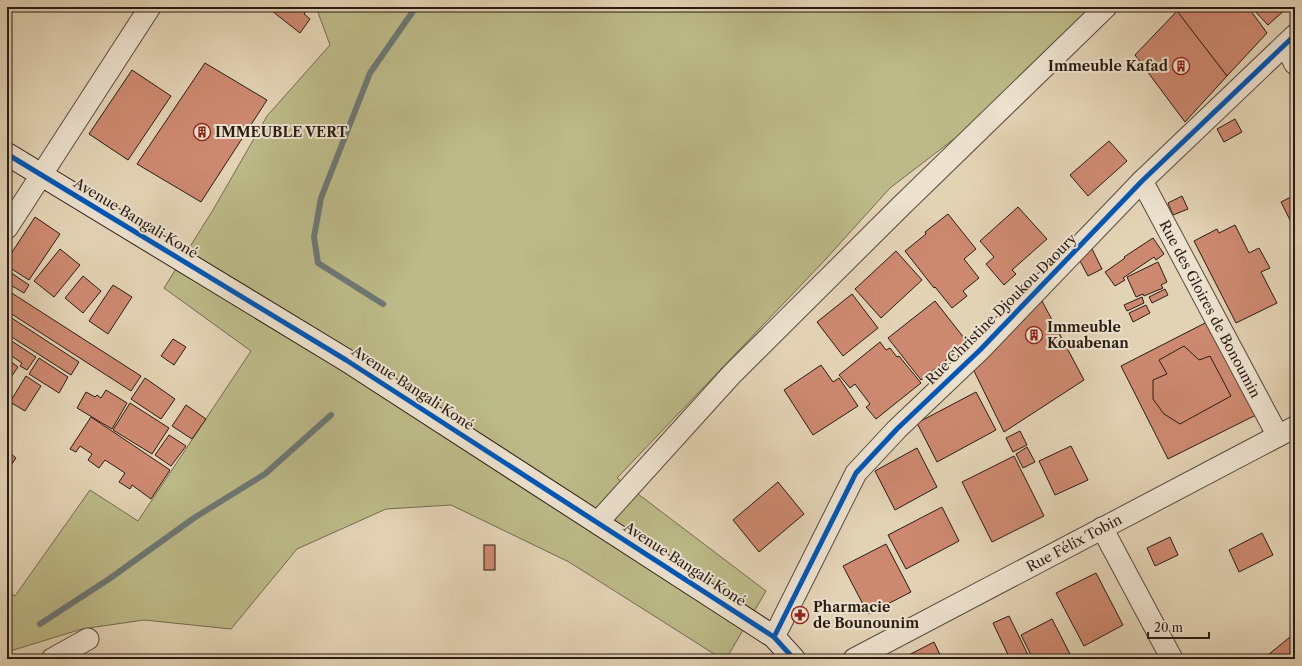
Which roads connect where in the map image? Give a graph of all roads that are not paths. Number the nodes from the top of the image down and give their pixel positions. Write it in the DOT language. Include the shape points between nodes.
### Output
graph roads {
  1 [pos="150,7"];
  2 [pos="1106,7"];
  3 [pos="1290,40"];
  4 [pos="1295,64"];
  5 [pos="7,154"];
  6 [pos="41,174"];
  7 [pos="1142,181"];
  8 [pos="7,228"];
  9 [pos="1286,432"];
  10 [pos="598,522"];
  11 [pos="1102,528"];
  12 [pos="774,637"];
  13 [pos="88,639"];
  14 [pos="52,659"];
  15 [pos="794,659"];
  16 [pos="854,659"];
  17 [pos="1172,659"];
  1 -- 6 [label="street"];
  2 -- 10 [label="street" via="732,374"];
  3 -- 4 [label="street"];
  3 -- 7 [label="street, Rue Christine Djoukou Daoury"];
  5 -- 6 [label="street, Avenue Bangali Koné"];
  6 -- 8 [label="street"];
  6 -- 10 [label="street, Avenue Bangali Koné" via="346,360"];
  7 -- 9 [label="street, Rue des Gloires de Bonoumin"];
  7 -- 12 [label="street, Rue Christine Djoukou Daoury" via="980,350 856,472"];
  9 -- 11 [label="street, Rue Félix Tobin"];
  10 -- 12 [label="street, Avenue Bangali Koné"];
  11 -- 16 [label="street, Rue Félix Tobin"];
  11 -- 17 [label="street"];
  12 -- 15 [label="street, Avenue Bangali Koné"];
  13 -- 14 [label="street"];
}
